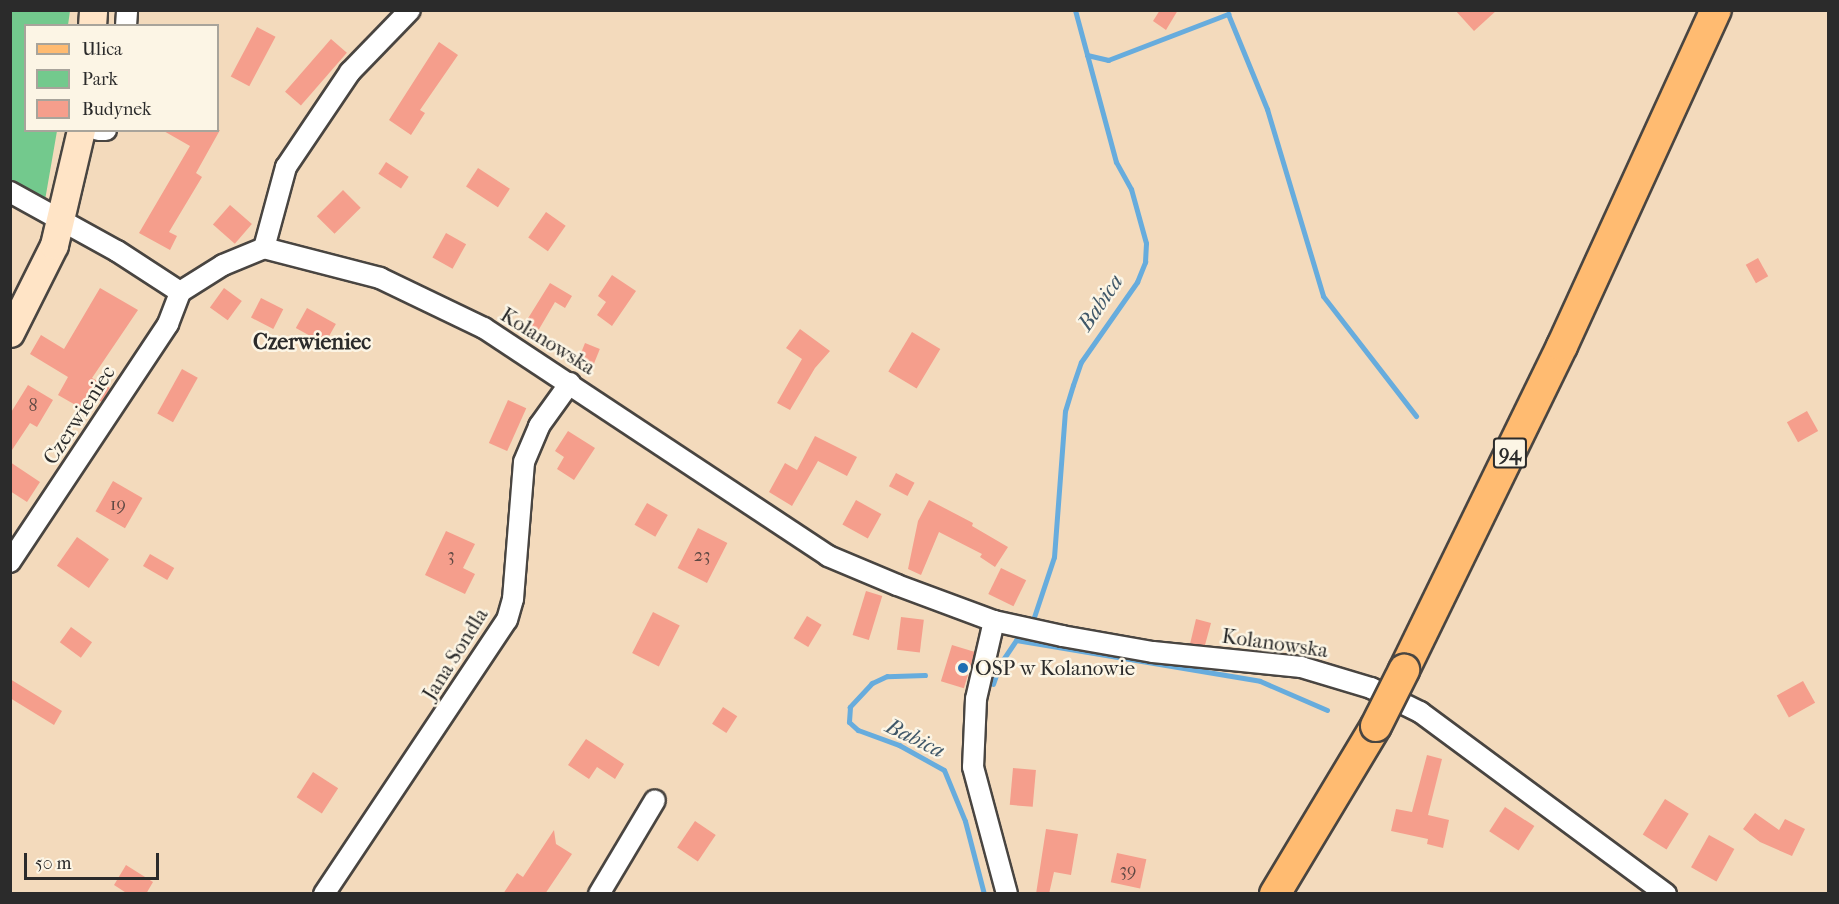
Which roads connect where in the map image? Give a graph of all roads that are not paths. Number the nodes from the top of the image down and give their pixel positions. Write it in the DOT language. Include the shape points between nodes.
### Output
graph roads {
  1 [pos="410,10"];
  2 [pos="1716,10"];
  3 [pos="81,132"];
  4 [pos="10,192"];
  5 [pos="61,222"];
  6 [pos="264,248"];
  7 [pos="180,292"];
  8 [pos="10,333"];
  9 [pos="570,382"];
  10 [pos="10,562"];
  11 [pos="994,621"];
  12 [pos="655,800"];
  13 [pos="324,894"];
  14 [pos="599,894"];
  15 [pos="1007,894"];
  16 [pos="1275,894"];
  17 [pos="1666,894"];
  1 -- 6 [label="street" via="350,72 286,167"];
  2 -- 16 [label="main road, 94, bridge" via="1557,356 1404,670 1376,726"];
  3 -- 5 [label="main road"];
  4 -- 5 [label="street"];
  5 -- 7 [label="street" via="117,251"];
  5 -- 8 [label="main road" via="37,284"];
  6 -- 7 [label="street" via="223,265"];
  6 -- 9 [label="street, Kolanowska" via="380,278 484,328"];
  7 -- 10 [label="street, Czerwieniec" via="168,324"];
  9 -- 11 [label="street, Kolanowska" via="828,556 941,604"];
  9 -- 13 [label="street, Jana Sondla" via="539,426 524,462 513,599 507,620"];
  11 -- 15 [label="street" via="976,699 973,767"];
  11 -- 17 [label="street, Kolanowska" via="1153,652 1301,667 1371,688 1420,712"];
  12 -- 14 [label="street"];
}
